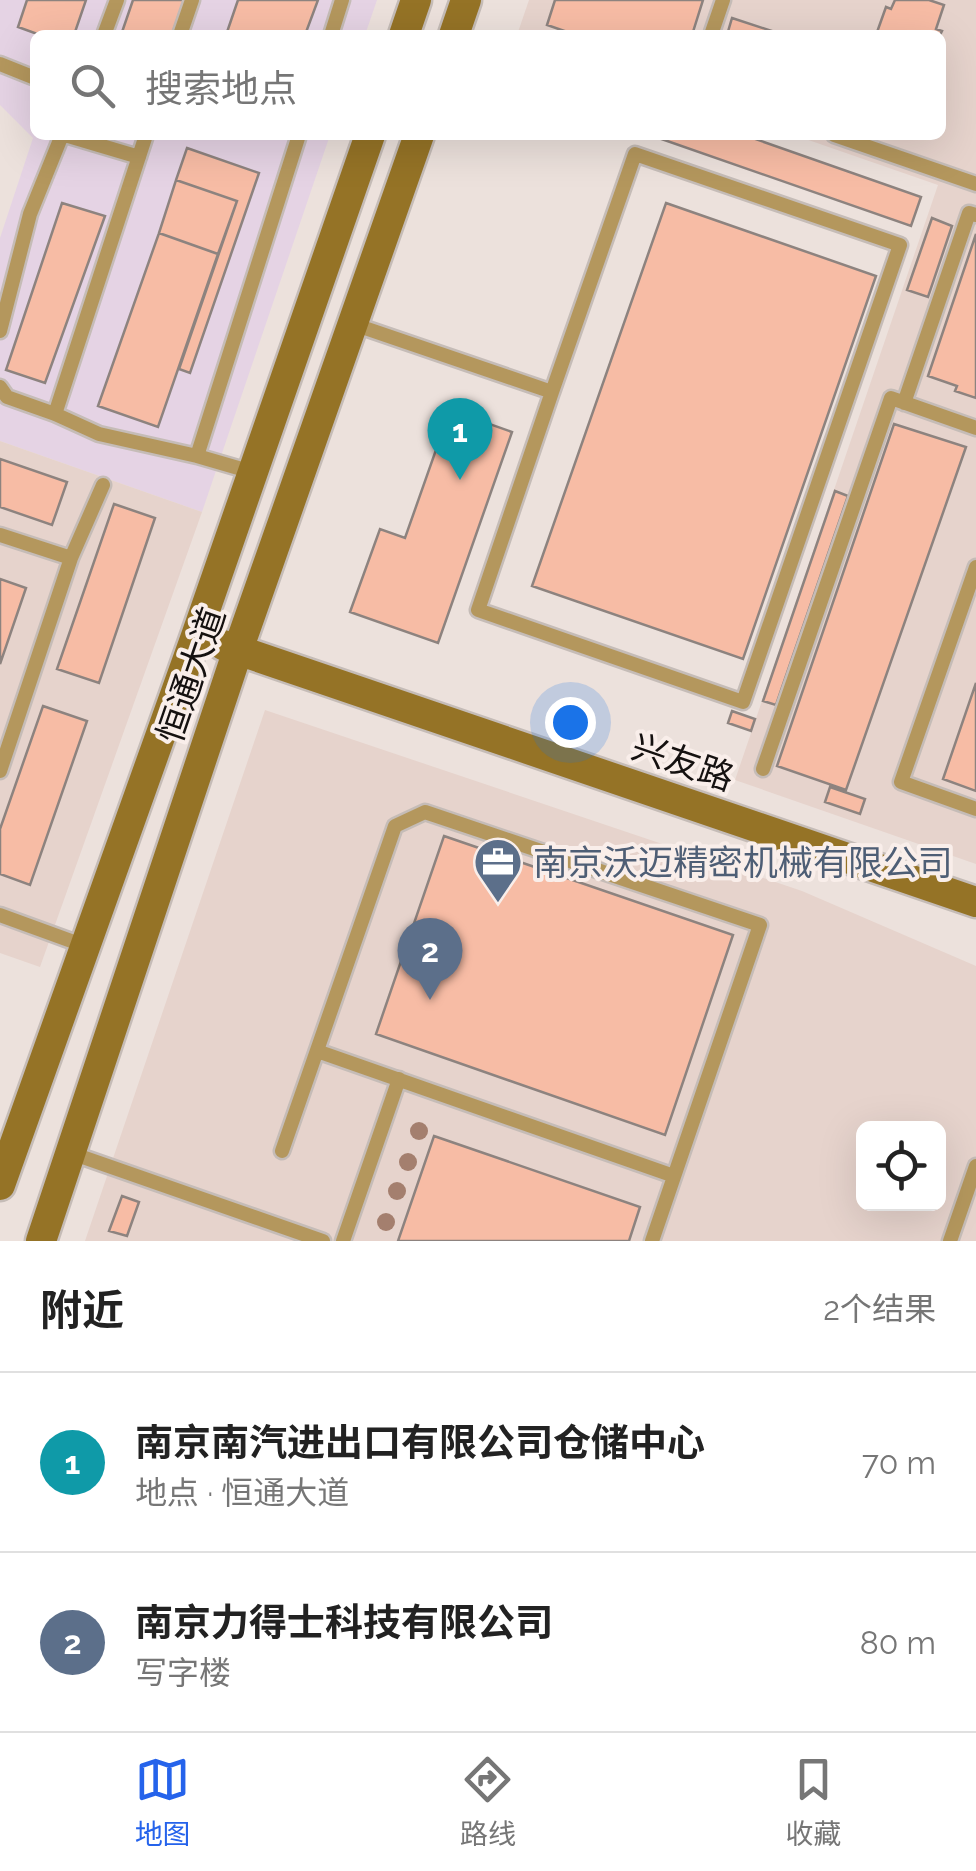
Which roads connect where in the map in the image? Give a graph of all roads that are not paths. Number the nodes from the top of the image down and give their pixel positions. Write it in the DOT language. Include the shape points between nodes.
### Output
graph roads {
  1 [pos="116,0"];
  2 [pos="192,0"];
  3 [pos="342,0"];
  4 [pos="416,0"];
  5 [pos="466,0"];
  6 [pos="723,0"];
  7 [pos="106,30"];
  8 [pos="182,30"];
  9 [pos="333,30"];
  10 [pos="406,30"];
  11 [pos="456,30"];
  12 [pos="713,30"];
  13 [pos="0,64"];
  14 [pos="30,76"];
  15 [pos="62,140"];
  16 [pos="81,140"];
  17 [pos="144,140"];
  18 [pos="297,140"];
  19 [pos="368,140"];
  20 [pos="417,140"];
  21 [pos="848,140"];
  22 [pos="139,157"];
  23 [pos="976,184"];
  24 [pos="976,215"];
  25 [pos="353,324"];
  26 [pos="0,331"];
  27 [pos="0,387"];
  28 [pos="552,392"];
  29 [pos="904,403"];
  30 [pos="55,414"];
  31 [pos="976,428"];
  32 [pos="197,456"];
  33 [pos="253,472"];
  34 [pos="103,484"];
  35 [pos="0,535"];
  36 [pos="71,558"];
  37 [pos="976,566"];
  38 [pos="969,606"];
  39 [pos="196,636"];
  40 [pos="238,650"];
  41 [pos="763,769"];
  42 [pos="0,771"];
  43 [pos="976,809"];
  44 [pos="976,902"];
  45 [pos="0,915"];
  46 [pos="86,946"];
  47 [pos="317,1050"];
  48 [pos="398,1079"];
  49 [pos="282,1151"];
  50 [pos="70,1152"];
  51 [pos="976,1166"];
  52 [pos="674,1176"];
  53 [pos="0,1185"];
  54 [pos="41,1241"];
  55 [pos="323,1241"];
  56 [pos="343,1241"];
  57 [pos="652,1241"];
  58 [pos="950,1241"];
  1 -- 7 [label="lane"];
  2 -- 8 [label="lane"];
  3 -- 9 [label="lane"];
  4 -- 10 [label="main road"];
  5 -- 11 [label="main road"];
  6 -- 12 [label="lane"];
  13 -- 14 [label="lane"];
  15 -- 26 [label="lane" via="30,214"];
  16 -- 22 [label="lane"];
  17 -- 22 [label="lane"];
  18 -- 32 [label="lane"];
  19 -- 33 [label="main road, 恒通大道"];
  20 -- 25 [label="main road, 恒通大道"];
  21 -- 23 [label="lane"];
  22 -- 30 [label="lane"];
  24 -- 29 [label="lane" via="969,212"];
  25 -- 28 [label="lane"];
  25 -- 40 [label="main road, 恒通大道"];
  27 -- 30 [label="lane" via="7,398"];
  28 -- 28 [label="lane" via="478,610 743,702 900,245 634,154"];
  29 -- 31 [label="lane"];
  29 -- 41 [label="lane" via="891,398"];
  30 -- 32 [label="lane" via="99,434"];
  32 -- 33 [label="lane"];
  33 -- 39 [label="main road, 恒通大道"];
  34 -- 36 [label="lane"];
  35 -- 36 [label="lane"];
  36 -- 42 [label="lane"];
  37 -- 38 [label="lane"];
  38 -- 43 [label="lane" via="900,782"];
  39 -- 40 [label="main road, 兴友路"];
  39 -- 46 [label="main road, 恒通大道"];
  40 -- 44 [label="main road, 兴友路"];
  40 -- 50 [label="main road, 恒通大道"];
  45 -- 46 [label="lane"];
  46 -- 53 [label="main road, 恒通大道"];
  47 -- 48 [label="lane"];
  47 -- 49 [label="lane"];
  47 -- 52 [label="lane" via="395,826 425,812 760,925"];
  48 -- 52 [label="lane"];
  48 -- 56 [label="lane"];
  50 -- 54 [label="main road, 恒通大道"];
  50 -- 55 [label="lane"];
  51 -- 58 [label="lane"];
  52 -- 57 [label="lane"];
}
